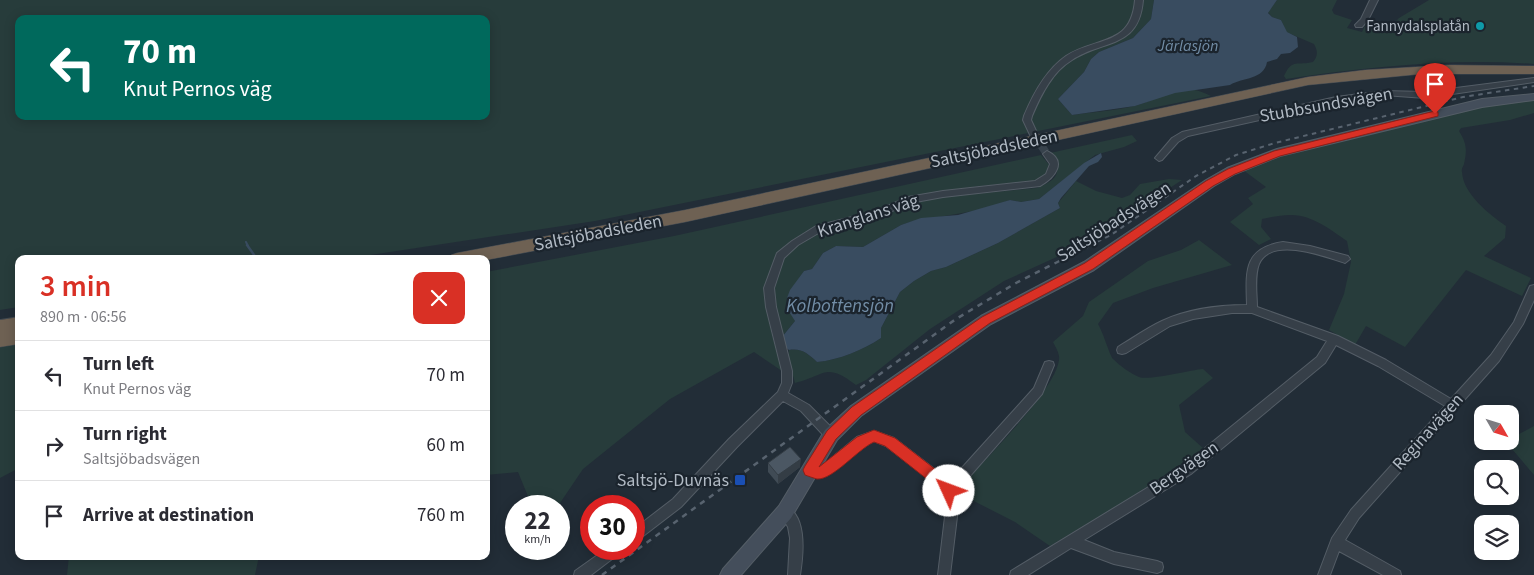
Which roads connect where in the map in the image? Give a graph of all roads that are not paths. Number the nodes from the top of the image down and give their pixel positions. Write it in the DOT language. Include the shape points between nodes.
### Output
graph roads {
  1 [pos="1139,0"];
  2 [pos="1374,0"];
  3 [pos="1359,25"];
  4 [pos="1534,70"];
  5 [pos="1534,79"];
  6 [pos="1534,97"];
  7 [pos="1034,135"];
  8 [pos="1047,154"];
  9 [pos="1159,158"];
  10 [pos="478,255"];
  11 [pos="1345,259"];
  12 [pos="490,265"];
  13 [pos="1534,289"];
  14 [pos="1252,309"];
  15 [pos="15,324"];
  16 [pos="0,326"];
  17 [pos="15,338"];
  18 [pos="1334,339"];
  19 [pos="0,340"];
  20 [pos="1122,350"];
  21 [pos="1049,365"];
  22 [pos="782,394"];
  23 [pos="1452,405"];
  24 [pos="831,435"];
  25 [pos="810,470"];
  26 [pos="949,491"];
  27 [pos="785,512"];
  28 [pos="645,528"];
  29 [pos="1069,541"];
  30 [pos="1336,542"];
  31 [pos="601,560"];
  32 [pos="1157,567"];
  33 [pos="580,575"];
  34 [pos="729,575"];
  35 [pos="794,575"];
  36 [pos="944,575"];
  37 [pos="1016,575"];
  38 [pos="1324,575"];
  39 [pos="1395,575"];
  1 -- 7 [label="street" via="1133,27 1068,58 1047,82 1027,120"];
  2 -- 3 [label="street"];
  4 -- 10 [label="highway, Saltsjöbadsleden" via="1444,68 1308,81 685,216"];
  5 -- 9 [label="street, Stubbsundsvägen" via="1425,95 1384,93 1295,108 1185,134"];
  5 -- 12 [label="highway, Saltsjöbadsleden" via="1499,76 1406,79 1318,89 689,227"];
  6 -- 24 [label="street, Saltsjöbadsvägen" via="1482,103 1334,138 1277,153 1231,171 1089,266 986,320 856,411"];
  8 -- 22 [label="street, Kranglans väg" via="1054,164 1054,172 1037,184 908,200 878,214 820,228 780,256 769,288 787,371 787,383"];
  11 -- 14 [label="street" via="1288,245 1270,246 1255,262"];
  13 -- 23 [label="street, Reginavägen" via="1508,342"];
  14 -- 18 [label="street"];
  14 -- 20 [label="street" via="1193,315 1167,323"];
  15 -- 16 [label="highway"];
  17 -- 19 [label="highway"];
  18 -- 23 [label="street"];
  18 -- 29 [label="street, Bergvägen" via="1320,360 1187,470"];
  21 -- 26 [label="street" via="1038,391"];
  22 -- 24 [label="street" via="805,408"];
  22 -- 28 [label="street" via="677,503"];
  23 -- 30 [label="street, Reginavägen" via="1354,514"];
  24 -- 25 [label="street, Saltsjöbadsvägen"];
  25 -- 26 [label="street" via="818,473 826,470 861,441 874,436 890,442"];
  25 -- 27 [label="street, Saltsjöbadsvägen"];
  26 -- 36 [label="street" via="952,500"];
  27 -- 34 [label="street, Saltsjöbadsvägen"];
  27 -- 35 [label="street" via="794,526"];
  29 -- 32 [label="street" via="1114,558"];
  29 -- 37 [label="street, Bergvägen"];
  30 -- 38 [label="street, Reginavägen"];
  30 -- 39 [label="street"];
  31 -- 33 [label="street"];
}
